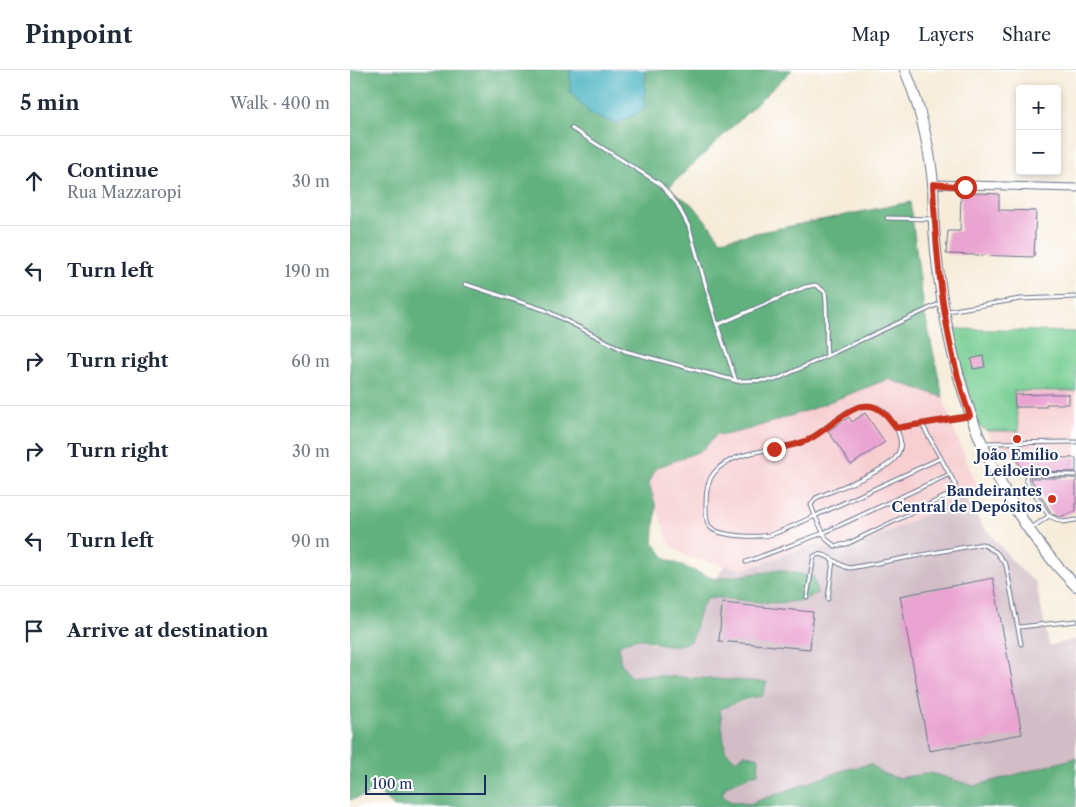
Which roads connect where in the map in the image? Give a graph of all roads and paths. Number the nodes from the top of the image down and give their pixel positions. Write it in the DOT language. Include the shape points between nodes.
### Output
graph roads {
  1 [pos="905,70"];
  2 [pos="572,128"];
  3 [pos="933,184"];
  4 [pos="1076,188"];
  5 [pos="887,218"];
  6 [pos="934,219"];
  7 [pos="465,284"];
  8 [pos="1076,297"];
  9 [pos="944,306"];
  10 [pos="717,324"];
  11 [pos="827,356"];
  12 [pos="737,381"];
  13 [pos="970,416"];
  14 [pos="922,424"];
  15 [pos="896,428"];
  16 [pos="1076,442"];
  17 [pos="981,444"];
  18 [pos="941,458"];
  19 [pos="950,474"];
  20 [pos="1076,475"];
  21 [pos="815,516"];
  22 [pos="1050,516"];
  23 [pos="1076,520"];
  24 [pos="1030,529"];
  25 [pos="824,533"];
  26 [pos="833,561"];
  27 [pos="746,562"];
  28 [pos="1076,586"];
  29 [pos="807,597"];
  30 [pos="828,599"];
  31 [pos="1076,620"];
  32 [pos="1019,627"];
  33 [pos="1021,644"];
  1 -- 3 [label="main road" via="921,115"];
  2 -- 10 [label="lane" via="660,184 677,204 689,228"];
  3 -- 4 [label="street"];
  3 -- 6 [label="main road"];
  5 -- 6 [label="lane"];
  6 -- 9 [label="main road"];
  7 -- 12 [label="lane" via="545,310 624,351"];
  8 -- 9 [label="lane"];
  9 -- 11 [label="lane"];
  9 -- 13 [label="main road" via="961,392"];
  10 -- 11 [label="lane" via="804,287 816,286 825,292 828,310 825,331"];
  10 -- 12 [label="lane"];
  11 -- 12 [label="lane" via="775,380"];
  13 -- 14 [label="lane"];
  13 -- 17 [label="main road"];
  14 -- 15 [label="lane"];
  14 -- 18 [label="lane"];
  15 -- 21 [label="lane" via="901,444 896,458 878,470 816,498 812,505"];
  15 -- 21 [label="lane" via="883,410 875,406 858,408 808,440 731,460 718,468 708,482 708,524 722,532 766,535"];
  16 -- 17 [label="lane"];
  17 -- 24 [label="main road" via="1000,485"];
  18 -- 19 [label="lane"];
  18 -- 21 [label="lane"];
  19 -- 25 [label="lane"];
  19 -- 25 [label="lane" via="956,487 952,495 847,544 831,544"];
  20 -- 22 [label="lane" via="1027,474 1030,488"];
  21 -- 25 [label="lane"];
  22 -- 23 [label="lane" via="1063,522"];
  22 -- 24 [label="lane"];
  24 -- 28 [label="main road"];
  25 -- 27 [label="lane"];
  26 -- 29 [label="lane" via="823,554 814,556"];
  26 -- 30 [label="lane"];
  26 -- 32 [label="lane" via="850,568 982,544 996,552 1006,565"];
  31 -- 32 [label="lane"];
  32 -- 33 [label="lane"];
}
